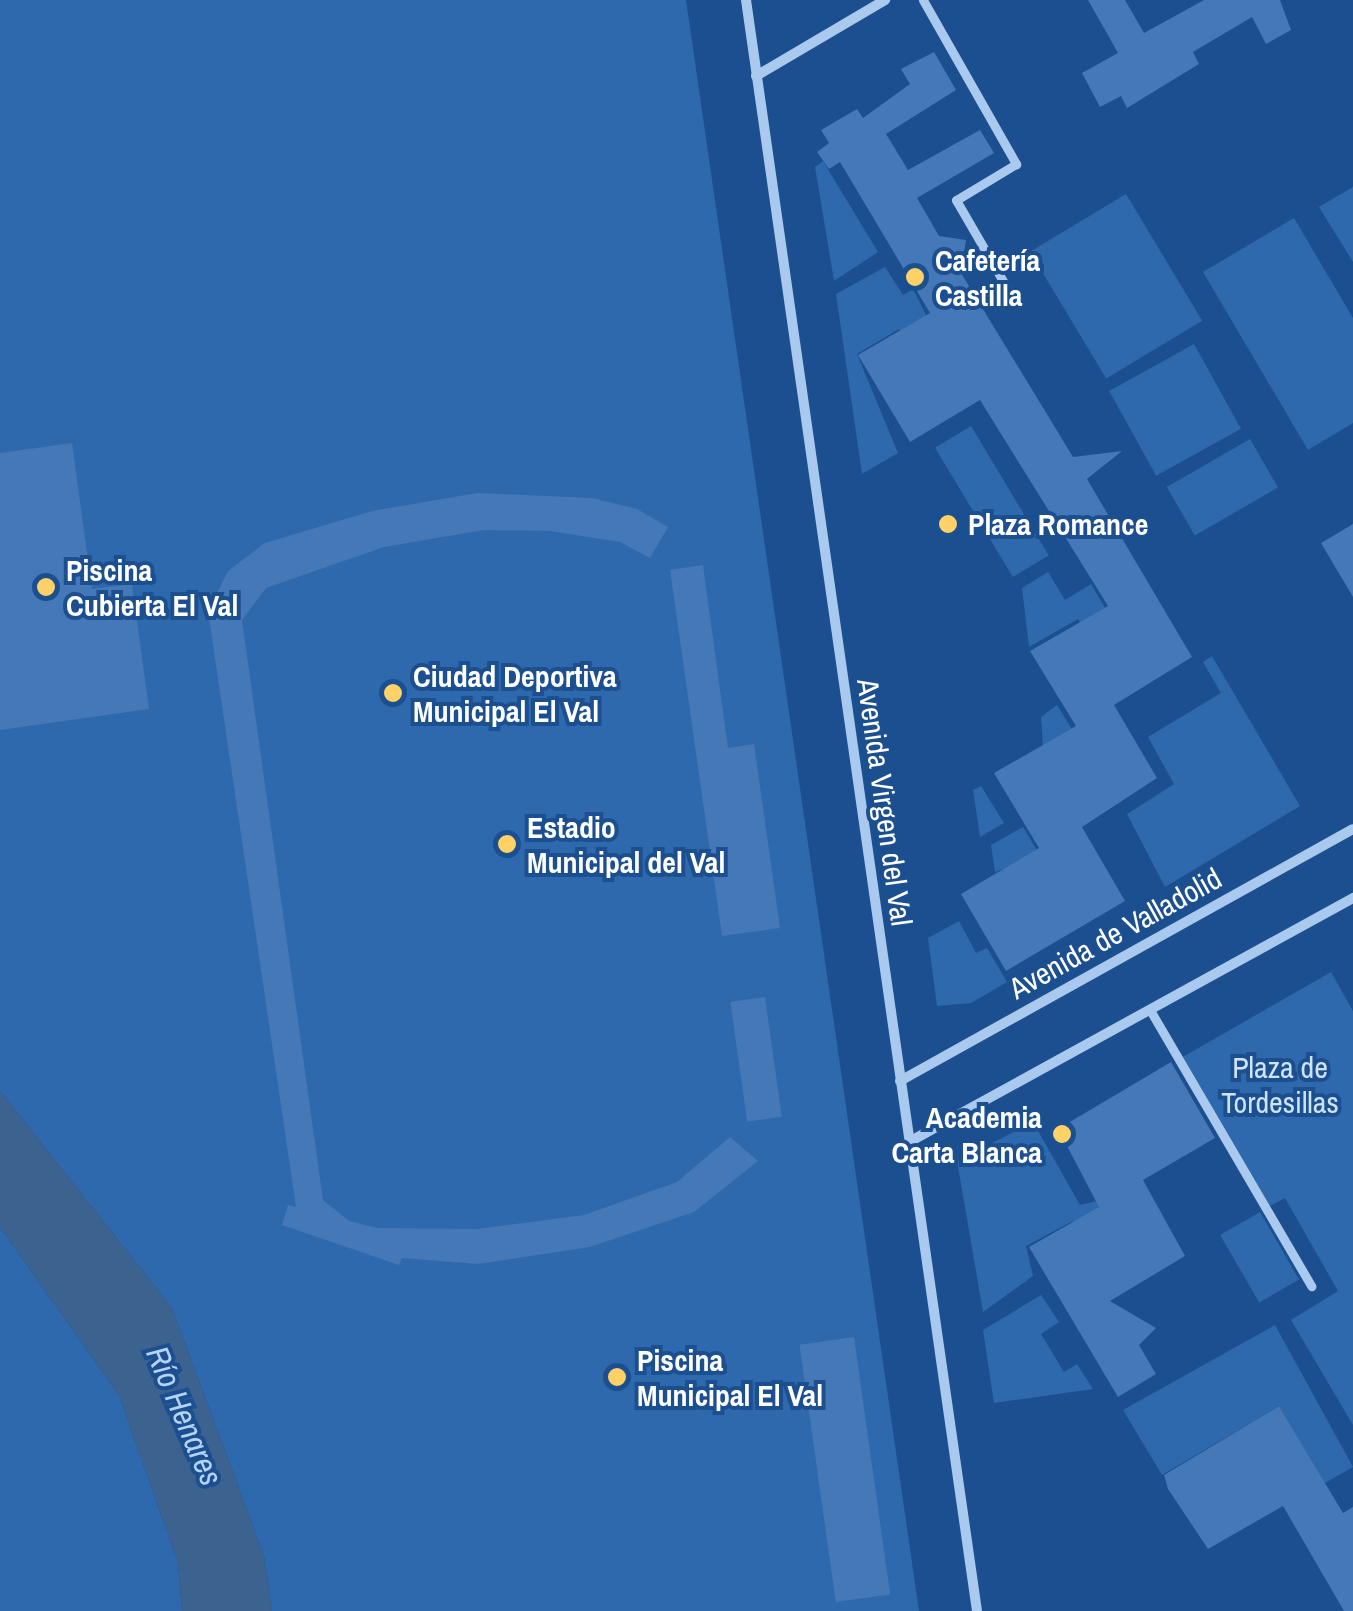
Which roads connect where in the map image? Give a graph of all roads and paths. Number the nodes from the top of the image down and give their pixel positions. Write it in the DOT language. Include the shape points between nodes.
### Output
graph roads {
  1 [pos="746,0"];
  2 [pos="885,0"];
  3 [pos="924,0"];
  4 [pos="756,76"];
  5 [pos="1007,288"];
  6 [pos="1353,829"];
  7 [pos="1353,898"];
  8 [pos="1150,1010"];
  9 [pos="900,1081"];
  10 [pos="909,1142"];
  11 [pos="1311,1286"];
  12 [pos="976,1611"];
  1 -- 4 [label="street, Avenida Virgen del Val"];
  2 -- 4 [label="street"];
  3 -- 5 [label="street" via="1016,164 956,200"];
  4 -- 9 [label="street, Avenida Virgen del Val"];
  6 -- 9 [label="street, Avenida de Valladolid"];
  7 -- 8 [label="street"];
  8 -- 10 [label="street"];
  8 -- 11 [label="street"];
  9 -- 10 [label="street, Avenida Virgen del Val"];
  10 -- 12 [label="street, Avenida Virgen del Val"];
}
